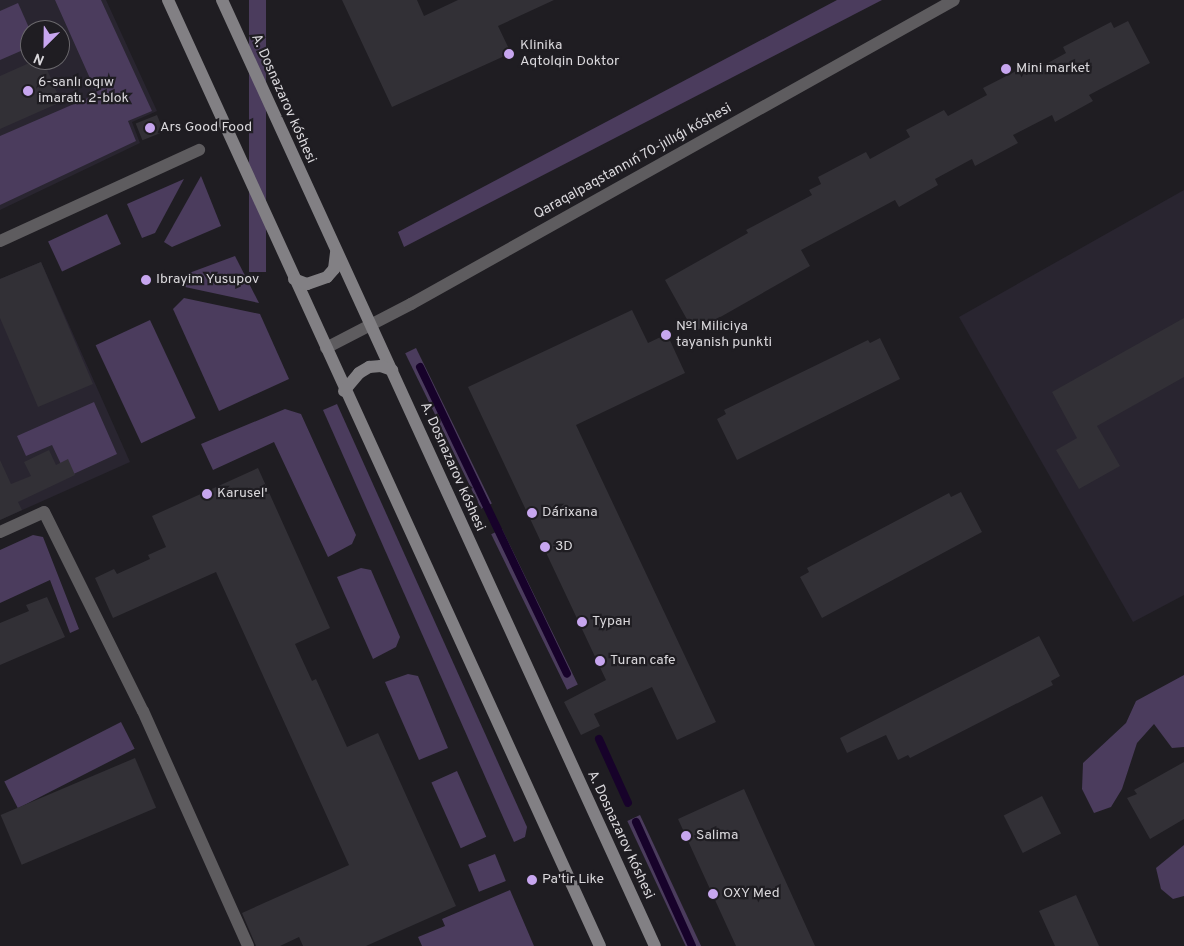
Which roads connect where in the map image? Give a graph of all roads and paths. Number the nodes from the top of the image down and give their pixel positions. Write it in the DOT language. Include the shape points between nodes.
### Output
graph roads {
  1 [pos="168,0"];
  2 [pos="222,0"];
  3 [pos="954,0"];
  4 [pos="198,150"];
  5 [pos="0,241"];
  6 [pos="336,252"];
  7 [pos="294,279"];
  8 [pos="371,325"];
  9 [pos="326,348"];
  10 [pos="392,370"];
  11 [pos="344,391"];
  12 [pos="0,532"];
  13 [pos="248,946"];
  14 [pos="600,946"];
  15 [pos="655,946"];
  1 -- 7 [label="main road"];
  2 -- 6 [label="main road, A. Dosnazarov kóshesi"];
  3 -- 8 [label="street, Qaraqalpaqstannıń 70-jıllıǵı kóshesi"];
  4 -- 5 [label="street"];
  6 -- 7 [label="main road" via="334,268 327,277 307,284"];
  6 -- 8 [label="main road, A. Dosnazarov kóshesi"];
  7 -- 9 [label="main road"];
  8 -- 9 [label="street, Qaraqalpaqstannıń 70-jıllıǵı kóshesi"];
  8 -- 10 [label="main road, A. Dosnazarov kóshesi"];
  9 -- 11 [label="main road"];
  10 -- 11 [label="main road" via="381,366 369,367 359,372"];
  10 -- 15 [label="main road, A. Dosnazarov kóshesi"];
  11 -- 14 [label="main road"];
  12 -- 13 [label="street" via="44,512 143,711"];
}
